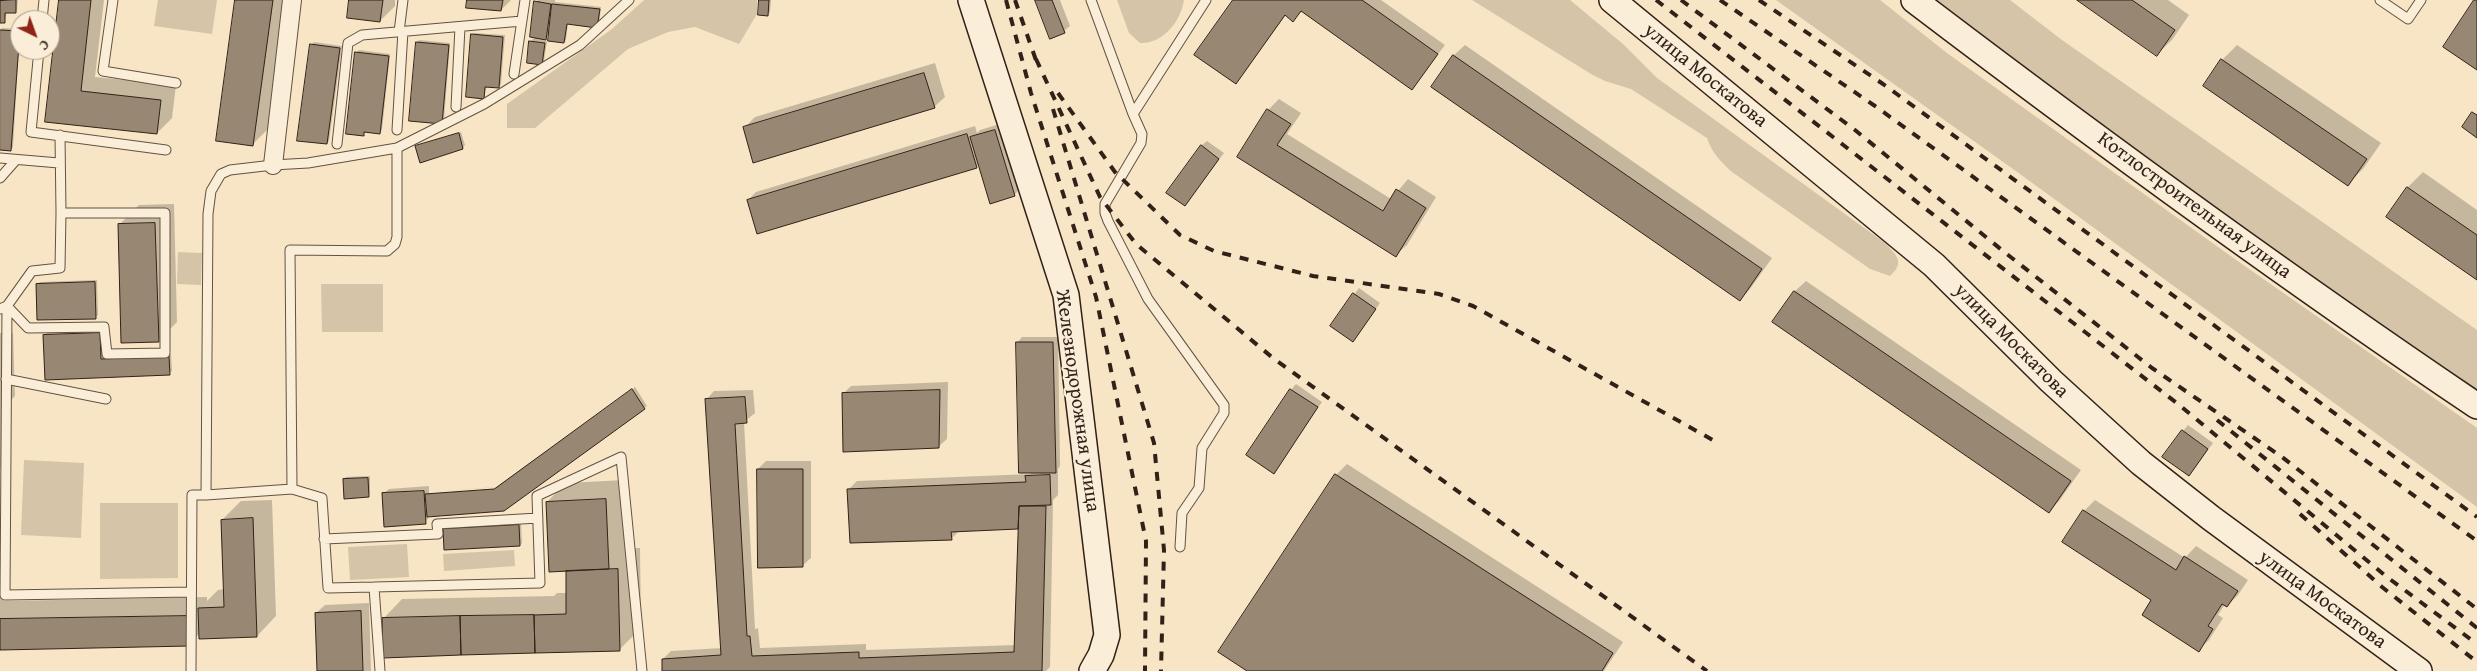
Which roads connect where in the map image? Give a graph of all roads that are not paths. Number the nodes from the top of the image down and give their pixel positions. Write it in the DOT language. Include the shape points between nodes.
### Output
graph roads {
  1 [pos="113,0"];
  2 [pos="292,0"];
  3 [pos="403,0"];
  4 [pos="525,0"];
  5 [pos="629,0"];
  6 [pos="971,0"];
  7 [pos="1091,0"];
  8 [pos="1206,0"];
  9 [pos="1612,0"];
  10 [pos="1914,0"];
  11 [pos="2380,0"];
  12 [pos="2421,0"];
  13 [pos="522,21"];
  14 [pos="460,27"];
  15 [pos="401,32"];
  16 [pos="38,60"];
  17 [pos="514,74"];
  18 [pos="176,83"];
  19 [pos="456,107"];
  20 [pos="1133,114"];
  21 [pos="397,130"];
  22 [pos="60,135"];
  23 [pos="337,144"];
  24 [pos="397,148"];
  25 [pos="166,150"];
  26 [pos="0,158"];
  27 [pos="16,161"];
  28 [pos="59,163"];
  29 [pos="273,164"];
  30 [pos="0,178"];
  31 [pos="61,213"];
  32 [pos="4,308"];
  33 [pos="6,379"];
  34 [pos="106,399"];
  35 [pos="2477,406"];
  36 [pos="292,490"];
  37 [pos="206,495"];
  38 [pos="538,518"];
  39 [pos="324,539"];
  40 [pos="1180,547"];
  41 [pos="2,565"];
  42 [pos="374,587"];
  43 [pos="191,592"];
  44 [pos="1107,635"];
  45 [pos="190,671"];
  46 [pos="380,671"];
  47 [pos="642,671"];
  48 [pos="1092,671"];
  49 [pos="1106,671"];
  50 [pos="2419,671"];
  1 -- 18 [label="lane" via="104,71"];
  2 -- 29 [label="street"];
  3 -- 15 [label="lane"];
  4 -- 13 [label="lane"];
  5 -- 24 [label="lane" via="580,45 484,104"];
  6 -- 44 [label="main road, Железнодорожная улица" via="1066,294"];
  7 -- 20 [label="lane"];
  8 -- 20 [label="lane"];
  9 -- 50 [label="main road, улица Москатова" via="1934,265 2051,381 2141,463"];
  10 -- 35 [label="main road, Котлостроительная улица" via="2350,320"];
  11 -- 12 [label="lane" via="2408,19"];
  13 -- 14 [label="lane"];
  13 -- 17 [label="lane"];
  14 -- 15 [label="lane"];
  14 -- 19 [label="lane"];
  15 -- 21 [label="lane"];
  15 -- 23 [label="lane" via="362,35 348,43"];
  16 -- 22 [label="lane" via="31,132"];
  20 -- 40 [label="lane" via="1142,134 1141,143 1109,196 1105,213 1148,299 1224,405 1224,413 1202,448 1199,488 1182,513"];
  22 -- 25 [label="lane"];
  22 -- 28 [label="lane"];
  24 -- 29 [label="lane" via="308,163"];
  24 -- 36 [label="lane" via="395,244 387,251 290,250"];
  26 -- 27 [label="lane"];
  27 -- 28 [label="lane"];
  27 -- 30 [label="lane"];
  28 -- 31 [label="lane"];
  29 -- 37 [label="lane" via="230,170 222,174 211,191 208,214"];
  31 -- 32 [label="lane" via="60,268 32,271"];
  31 -- 32 [label="lane" via="166,214 165,352 107,354 104,327 28,328"];
  32 -- 33 [label="lane"];
  33 -- 34 [label="lane"];
  33 -- 41 [label="lane"];
  36 -- 37 [label="lane"];
  36 -- 39 [label="lane" via="322,498"];
  37 -- 43 [label="lane" via="192,495"];
  38 -- 39 [label="lane" via="437,524 438,534"];
  38 -- 42 [label="lane" via="540,583"];
  38 -- 47 [label="lane" via="537,496 621,457"];
  39 -- 42 [label="lane" via="328,588"];
  41 -- 43 [label="lane" via="5,595"];
  42 -- 46 [label="lane"];
  43 -- 45 [label="lane"];
  44 -- 48 [label="main road, Железнодорожная улица" via="1102,655"];
  44 -- 49 [label="street, Железнодорожная улица"];
}
